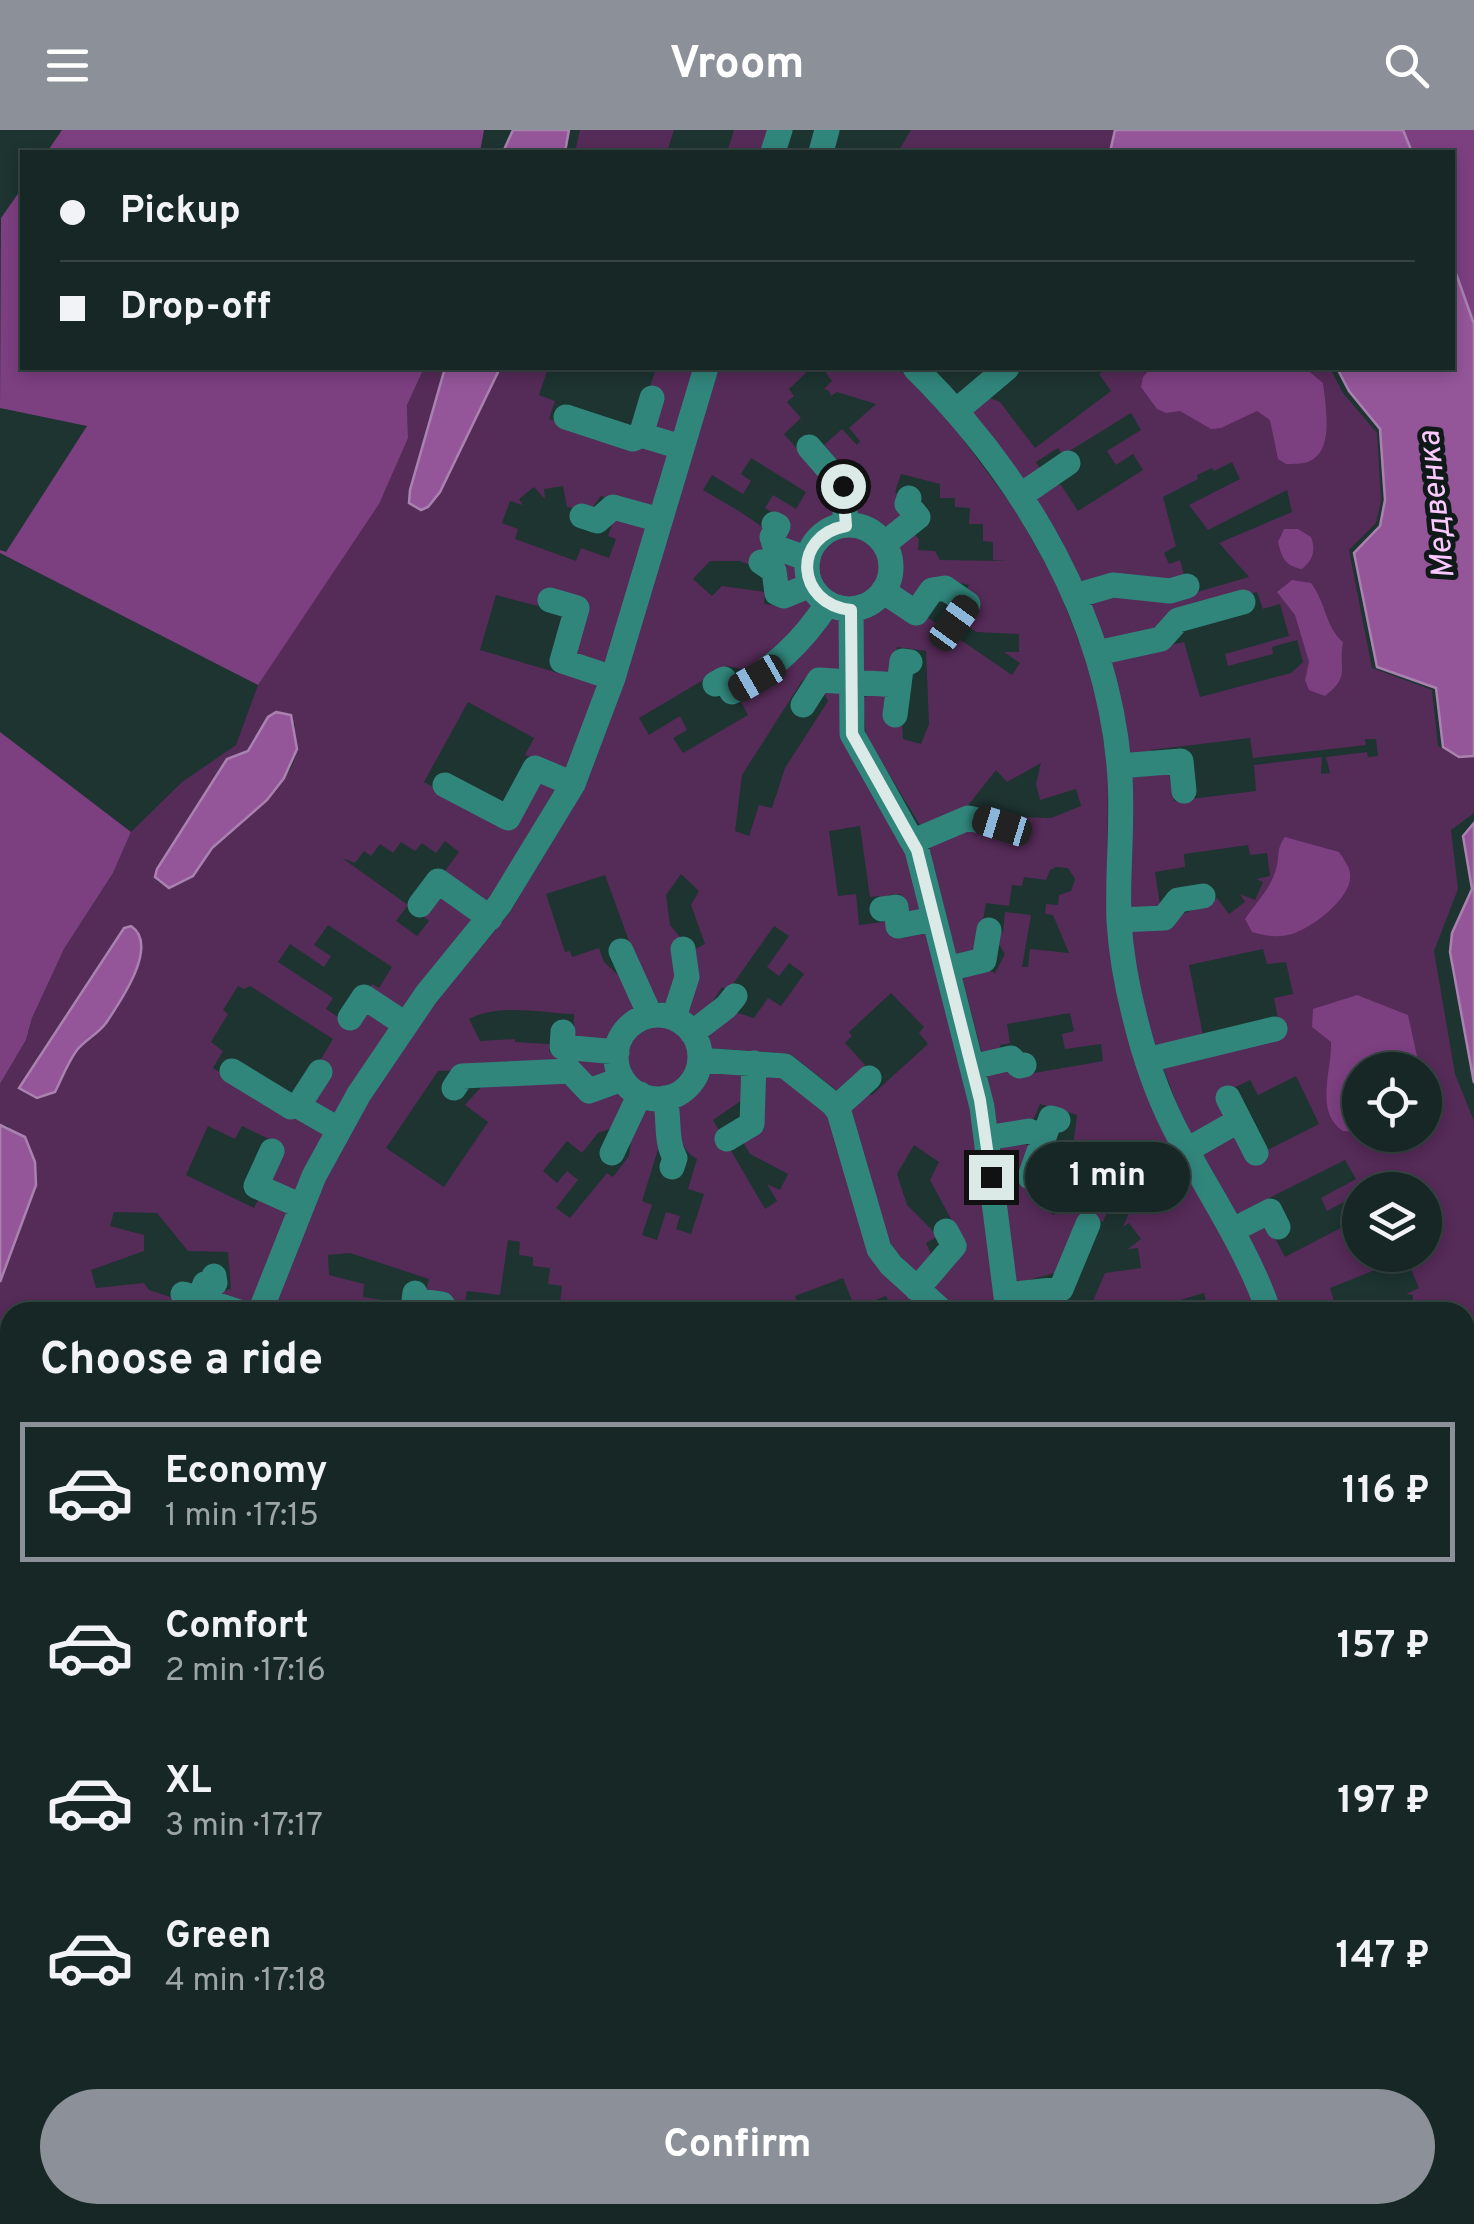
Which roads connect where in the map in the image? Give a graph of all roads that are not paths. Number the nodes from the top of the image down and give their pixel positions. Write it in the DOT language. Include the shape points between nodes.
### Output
graph roads {
  1 [pos="705,370"];
  2 [pos="1006,370"];
  3 [pos="933,373"];
  4 [pos="652,398"];
  5 [pos="956,411"];
  6 [pos="566,417"];
  7 [pos="641,436"];
  8 [pos="681,447"];
  9 [pos="809,447"];
  10 [pos="1068,462"];
  11 [pos="1020,496"];
  12 [pos="909,498"];
  13 [pos="660,520"];
  14 [pos="591,523"];
  15 [pos="774,524"];
  16 [pos="846,526"];
  17 [pos="884,544"];
  18 [pos="768,576"];
  19 [pos="1187,586"];
  20 [pos="824,589"];
  21 [pos="883,592"];
  22 [pos="1075,596"];
  23 [pos="550,600"];
  24 [pos="1243,602"];
  25 [pos="950,629"];
  26 [pos="1097,653"];
  27 [pos="612,678"];
  28 [pos="851,681"];
  29 [pos="715,684"];
  30 [pos="803,705"];
  31 [pos="895,716"];
  32 [pos="1118,766"];
  33 [pos="573,784"];
  34 [pos="446,785"];
  35 [pos="1184,792"];
  36 [pos="1002,826"];
  37 [pos="914,841"];
  38 [pos="1185,895"];
  39 [pos="420,905"];
  40 [pos="882,909"];
  41 [pos="490,918"];
  42 [pos="934,919"];
  43 [pos="1119,920"];
  44 [pos="989,930"];
  45 [pos="683,949"];
  46 [pos="621,951"];
  47 [pos="947,969"];
  48 [pos="735,996"];
  49 [pos="354,1007"];
  50 [pos="672,1022"];
  51 [pos="406,1024"];
  52 [pos="1275,1029"];
  53 [pos="562,1032"];
  54 [pos="617,1052"];
  55 [pos="700,1060"];
  56 [pos="1147,1060"];
  57 [pos="754,1063"];
  58 [pos="1024,1066"];
  59 [pos="972,1067"];
  60 [pos="232,1071"];
  61 [pos="320,1072"];
  62 [pos="869,1078"];
  63 [pos="454,1088"];
  64 [pos="642,1090"];
  65 [pos="298,1106"];
  66 [pos="836,1107"];
  67 [pos="338,1130"];
  68 [pos="728,1138"];
  69 [pos="986,1138"];
  70 [pos="272,1150"];
  71 [pos="1187,1150"];
  72 [pos="612,1153"];
  73 [pos="1256,1153"];
  74 [pos="672,1167"];
  75 [pos="1030,1177"];
  76 [pos="301,1206"];
  77 [pos="1275,1215"];
  78 [pos="1088,1224"];
  79 [pos="1233,1230"];
  80 [pos="946,1231"];
  81 [pos="214,1276"];
  82 [pos="917,1289"];
  83 [pos="415,1292"];
  84 [pos="208,1302"];
  85 [pos="264,1302"];
  86 [pos="428,1302"];
  87 [pos="932,1302"];
  88 [pos="1007,1302"];
  89 [pos="1016,1302"];
  90 [pos="1265,1302"];
  1 -- 8 [label="street"];
  2 -- 5 [label="street"];
  3 -- 5 [label="street"];
  4 -- 7 [label="street"];
  5 -- 11 [label="street"];
  6 -- 7 [label="street"];
  7 -- 8 [label="street"];
  8 -- 13 [label="street"];
  9 -- 16 [label="street" via="843,486"];
  10 -- 11 [label="street"];
  11 -- 22 [label="street"];
  12 -- 17 [label="street" via="918,517"];
  13 -- 14 [label="street" via="613,507"];
  13 -- 27 [label="street"];
  15 -- 20 [label="street" via="775,547"];
  16 -- 17 [label="street" via="867,529"];
  16 -- 20 [label="street" via="817,540"];
  17 -- 21 [label="street" via="891,564"];
  18 -- 20 [label="street" via="784,596"];
  19 -- 22 [label="street" via="1170,591 1113,585"];
  20 -- 21 [label="street" via="872,602"];
  20 -- 28 [label="street"];
  20 -- 29 [label="street" via="805,638 732,692 724,679"];
  21 -- 25 [label="street" via="916,613 928,606 932,590 945,588 968,604"];
  22 -- 26 [label="street"];
  23 -- 27 [label="street" via="577,608 562,661"];
  24 -- 26 [label="street" via="1178,620 1162,639"];
  26 -- 32 [label="street"];
  27 -- 33 [label="street"];
  28 -- 30 [label="street" via="818,680"];
  28 -- 31 [label="street" via="904,674"];
  28 -- 37 [label="street" via="852,734"];
  32 -- 35 [label="street" via="1182,761"];
  32 -- 43 [label="street"];
  33 -- 34 [label="street" via="535,768 508,818"];
  33 -- 41 [label="street"];
  36 -- 37 [label="street" via="968,818"];
  37 -- 42 [label="street"];
  38 -- 43 [label="street" via="1164,918"];
  39 -- 41 [label="street" via="438,881"];
  40 -- 42 [label="street" via="896,907 898,926"];
  41 -- 51 [label="street"];
  42 -- 47 [label="street"];
  43 -- 56 [label="street"];
  44 -- 47 [label="street" via="984,960"];
  45 -- 50 [label="street" via="688,977"];
  46 -- 50 [label="street"];
  47 -- 59 [label="street"];
  48 -- 50 [label="street" via="726,1008"];
  49 -- 51 [label="street" via="364,997"];
  50 -- 54 [label="street" via="627,1028"];
  50 -- 55 [label="street" via="699,1048"];
  51 -- 67 [label="street"];
  52 -- 56 [label="street"];
  53 -- 54 [label="street" via="562,1047"];
  54 -- 64 [label="street"];
  55 -- 57 [label="street"];
  55 -- 64 [label="street" via="689,1085"];
  56 -- 71 [label="street"];
  57 -- 66 [label="street" via="790,1068"];
  57 -- 68 [label="street" via="752,1124"];
  58 -- 59 [label="street" via="1011,1058"];
  59 -- 69 [label="street"];
  60 -- 65 [label="street" via="291,1108"];
  61 -- 65 [label="street"];
  62 -- 66 [label="street"];
  63 -- 64 [label="street" via="462,1076 570,1071 589,1091"];
  64 -- 72 [label="street"];
  64 -- 74 [label="street" via="671,1131"];
  65 -- 67 [label="street"];
  66 -- 82 [label="street" via="880,1250"];
  67 -- 76 [label="street"];
  69 -- 75 [label="street" via="1051,1129"];
  69 -- 88 [label="street"];
  70 -- 76 [label="street" via="256,1186"];
  71 -- 73 [label="street" via="1233,1110"];
  71 -- 79 [label="street"];
  76 -- 85 [label="street"];
  77 -- 79 [label="street"];
  78 -- 89 [label="street" via="1068,1291"];
  79 -- 90 [label="street"];
  80 -- 82 [label="street" via="954,1246"];
  81 -- 84 [label="street" via="215,1283 192,1297"];
  82 -- 87 [label="street"];
  83 -- 86 [label="street" via="414,1300"];
}
